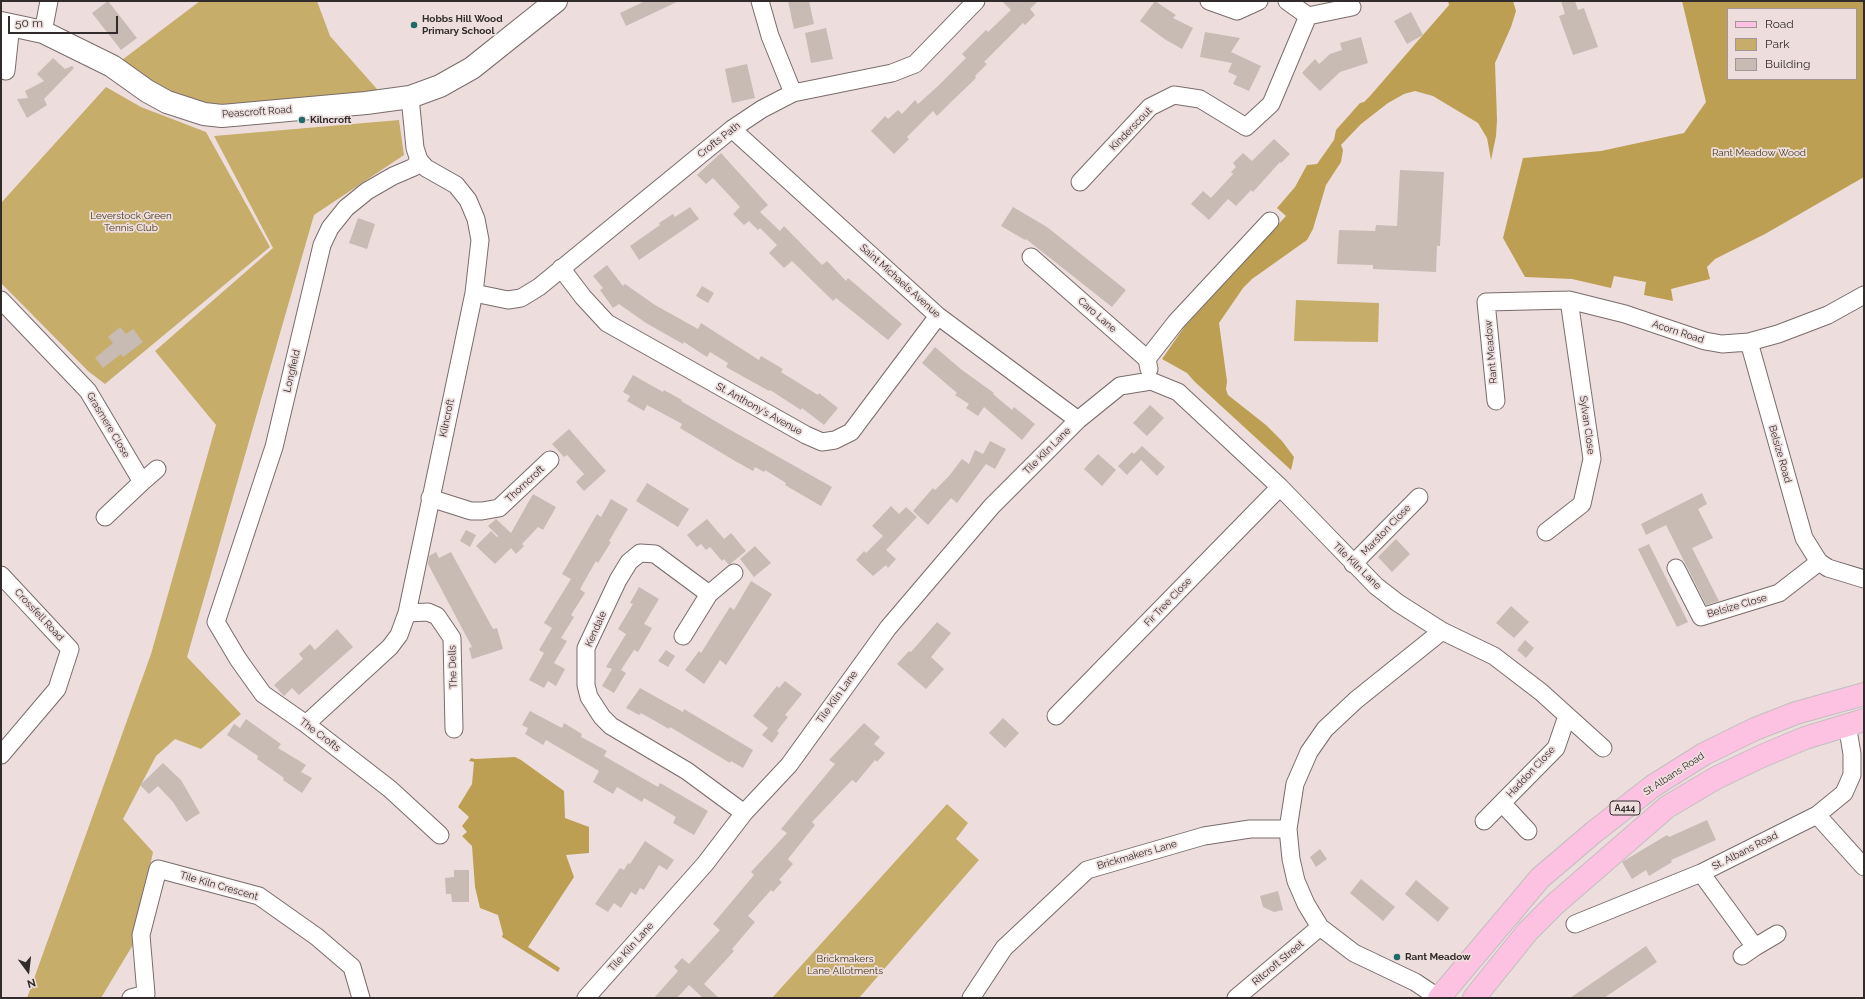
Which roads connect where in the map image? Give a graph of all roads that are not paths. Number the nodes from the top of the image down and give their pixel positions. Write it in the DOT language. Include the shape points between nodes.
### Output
graph roads {
  1 [pos="49,1"];
  2 [pos="556,1"];
  3 [pos="760,1"];
  4 [pos="976,1"];
  5 [pos="1209,1"];
  6 [pos="1259,1"];
  7 [pos="1287,1"];
  8 [pos="1352,8"];
  9 [pos="1308,16"];
  10 [pos="6,23"];
  11 [pos="44,32"];
  12 [pos="6,71"];
  13 [pos="793,94"];
  14 [pos="410,97"];
  15 [pos="732,129"];
  16 [pos="418,160"];
  17 [pos="1080,182"];
  18 [pos="1270,221"];
  19 [pos="1031,257"];
  20 [pos="561,268"];
  21 [pos="474,293"];
  22 [pos="1864,295"];
  23 [pos="1,300"];
  24 [pos="1569,300"];
  25 [pos="1486,302"];
  26 [pos="938,316"];
  27 [pos="1749,342"];
  28 [pos="1146,358"];
  29 [pos="1151,381"];
  30 [pos="1496,401"];
  31 [pos="1078,420"];
  32 [pos="550,460"];
  33 [pos="157,469"];
  34 [pos="142,482"];
  35 [pos="1280,487"];
  36 [pos="1419,497"];
  37 [pos="430,498"];
  38 [pos="105,517"];
  39 [pos="1546,532"];
  40 [pos="1819,562"];
  41 [pos="1353,564"];
  42 [pos="1676,568"];
  43 [pos="734,573"];
  44 [pos="1,575"];
  45 [pos="1864,579"];
  46 [pos="708,594"];
  47 [pos="407,613"];
  48 [pos="216,622"];
  49 [pos="1442,631"];
  50 [pos="683,636"];
  51 [pos="1864,694"];
  52 [pos="1056,716"];
  53 [pos="1567,716"];
  54 [pos="1856,722"];
  55 [pos="306,724"];
  56 [pos="454,729"];
  57 [pos="1603,748"];
  58 [pos="1,755"];
  59 [pos="1502,803"];
  60 [pos="744,813"];
  61 [pos="1817,815"];
  62 [pos="1484,821"];
  63 [pos="1288,829"];
  64 [pos="1528,830"];
  65 [pos="440,835"];
  66 [pos="1864,867"];
  67 [pos="1701,873"];
  68 [pos="1575,924"];
  69 [pos="1320,927"];
  70 [pos="1777,934"];
  71 [pos="142,997"];
  72 [pos="361,998"];
  73 [pos="586,998"];
  74 [pos="971,998"];
  75 [pos="1236,998"];
  76 [pos="1439,998"];
  77 [pos="1474,998"];
  1 -- 11 [label="street"];
  2 -- 14 [label="street, Peascroft Road" via="472,68 440,86"];
  3 -- 13 [label="street" via="770,36"];
  4 -- 13 [label="street, Crofts Path" via="916,64 892,73"];
  5 -- 6 [label="street" via="1237,11"];
  7 -- 9 [label="street"];
  8 -- 9 [label="street"];
  9 -- 17 [label="street, Kinderscout" via="1271,104 1246,127 1200,99 1174,95 1150,107"];
  10 -- 11 [label="street, Peascroft Road"];
  10 -- 12 [label="street"];
  11 -- 14 [label="street, Peascroft Road" via="112,66 166,102 204,114 247,114"];
  13 -- 15 [label="street, Crofts Path" via="762,109"];
  14 -- 16 [label="street"];
  15 -- 20 [label="street, Crofts Path"];
  15 -- 26 [label="street, Saint Michaels Avenue"];
  16 -- 21 [label="street, Kilncroft" via="426,168 456,185 468,200 476,219 480,240"];
  16 -- 48 [label="street, Longfield" via="414,167 367,191 346,208 330,228 322,244 274,447"];
  18 -- 28 [label="street"];
  19 -- 28 [label="street, Caro Lane"];
  20 -- 21 [label="street, Crofts Path" via="521,298 508,300"];
  20 -- 26 [label="street, St. Anthony's Avenue" via="607,323 799,432 822,442 835,440 851,432"];
  21 -- 37 [label="street, Kilncroft"];
  22 -- 27 [label="street, Acorn Road" via="1828,315"];
  23 -- 34 [label="street, Grasmere Close" via="88,391"];
  24 -- 25 [label="street, Acorn Road"];
  24 -- 27 [label="street, Acorn Road" via="1624,314 1705,341 1722,344"];
  24 -- 39 [label="street, Sylvan Close" via="1592,460 1582,504"];
  25 -- 30 [label="street, Rant Meadow"];
  26 -- 31 [label="street, Saint Michaels Avenue"];
  27 -- 40 [label="street, Belsize Road" via="1804,538"];
  28 -- 29 [label="street"];
  29 -- 31 [label="street, Tile Kiln Lane" via="1120,386"];
  29 -- 35 [label="street, Tile Kiln Lane" via="1178,392"];
  31 -- 60 [label="street, Tile Kiln Lane" via="992,506 888,628 789,765"];
  32 -- 37 [label="street, Thorncroft" via="499,508 471,511"];
  33 -- 34 [label="street"];
  34 -- 38 [label="street"];
  35 -- 41 [label="street, Tile Kiln Lane"];
  35 -- 52 [label="street, Fir Tree Close"];
  36 -- 41 [label="street, Marston Close"];
  37 -- 47 [label="street, Kilncroft"];
  40 -- 42 [label="street, Belsize Close" via="1778,593 1701,616"];
  40 -- 45 [label="street" via="1828,568"];
  41 -- 49 [label="street, Tile Kiln Lane" via="1398,603"];
  43 -- 46 [label="street"];
  44 -- 58 [label="street, Crossfell Road" via="70,649 57,689"];
  46 -- 50 [label="street"];
  46 -- 60 [label="street, Kendale" via="655,554 640,553 629,562 622,574 586,648 586,685 589,697 611,726 687,771"];
  47 -- 55 [label="street, Kilncroft" via="399,635 390,647"];
  47 -- 56 [label="street, The Dells" via="428,612 437,616 452,638"];
  48 -- 55 [label="street, The Crofts" via="263,694"];
  49 -- 53 [label="street, Tile Kiln Lane" via="1494,656 1542,692"];
  49 -- 63 [label="street" via="1356,700 1325,729 1309,752 1295,784"];
  51 -- 76 [label="main road, St Albans Road / A414" via="1803,711 1755,729 1704,754 1653,786 1540,878"];
  53 -- 57 [label="street, Tile Kiln Lane"];
  53 -- 59 [label="street, Haddon Close" via="1556,748"];
  54 -- 61 [label="street, St. Albans Road" via="1852,775 1844,793"];
  54 -- 77 [label="main road, A414" via="1805,738 1762,756 1716,778 1667,807 1554,905 1528,931"];
  55 -- 65 [label="street, The Crofts" via="390,789"];
  59 -- 62 [label="street, Haddon Close"];
  59 -- 64 [label="street, Haddon Close"];
  60 -- 73 [label="street, Tile Kiln Lane" via="704,864"];
  61 -- 66 [label="street"];
  61 -- 67 [label="street, St. Albans Road"];
  63 -- 69 [label="street" via="1296,881"];
  63 -- 74 [label="street, Brickmakers Lane" via="1250,829 1204,836 1087,870 1004,948"];
  67 -- 68 [label="street, St. Albans Road"];
  67 -- 70 [label="street" via="1749,951"];
  69 -- 75 [label="street, Ritcroft Street"];
  69 -- 76 [label="street" via="1354,953 1415,982"];
  71 -- 72 [label="street, Tile Kiln Crescent" via="141,935 158,869 259,896 317,936 352,967"];
}
